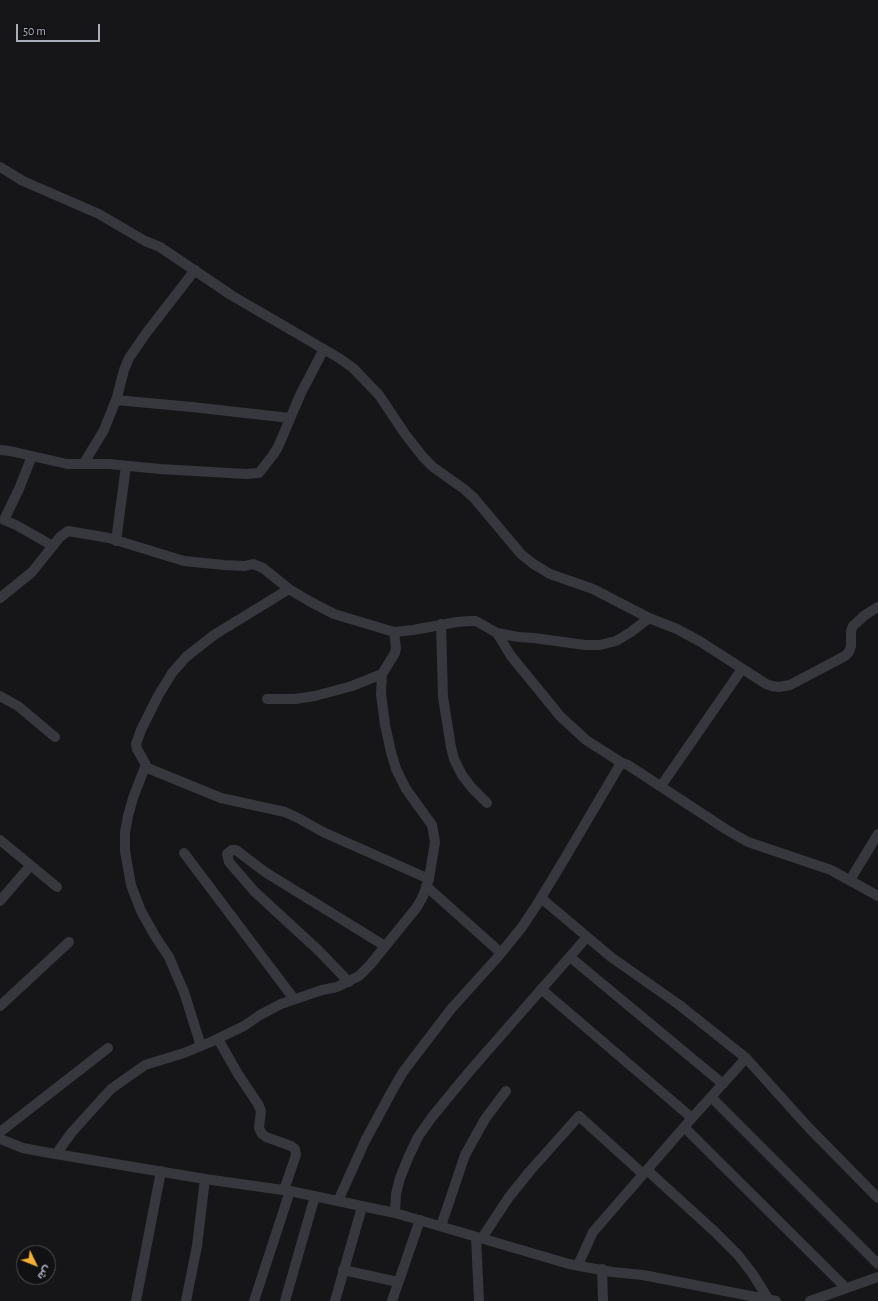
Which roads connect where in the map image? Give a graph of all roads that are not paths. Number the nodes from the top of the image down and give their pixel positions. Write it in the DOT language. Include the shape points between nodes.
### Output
graph roads {
  1 [pos="0,167"];
  2 [pos="195,270"];
  3 [pos="324,349"];
  4 [pos="116,400"];
  5 [pos="290,418"];
  6 [pos="0,450"];
  7 [pos="32,456"];
  8 [pos="84,463"];
  9 [pos="126,466"];
  10 [pos="2,520"];
  11 [pos="116,540"];
  12 [pos="53,546"];
  13 [pos="289,589"];
  14 [pos="0,598"];
  15 [pos="878,607"];
  16 [pos="649,618"];
  17 [pos="441,624"];
  18 [pos="394,632"];
  19 [pos="497,633"];
  20 [pos="742,669"];
  21 [pos="382,674"];
  22 [pos="0,696"];
  23 [pos="267,699"];
  24 [pos="55,737"];
  25 [pos="622,764"];
  26 [pos="145,767"];
  27 [pos="661,786"];
  28 [pos="487,803"];
  29 [pos="878,834"];
  30 [pos="0,840"];
  31 [pos="184,853"];
  32 [pos="30,866"];
  33 [pos="850,880"];
  34 [pos="428,882"];
  35 [pos="57,887"];
  36 [pos="878,896"];
  37 [pos="541,898"];
  38 [pos="0,901"];
  39 [pos="587,937"];
  40 [pos="69,942"];
  41 [pos="385,946"];
  42 [pos="501,953"];
  43 [pos="570,957"];
  44 [pos="349,982"];
  45 [pos="541,989"];
  46 [pos="294,1000"];
  47 [pos="0,1006"];
  48 [pos="218,1039"];
  49 [pos="201,1046"];
  50 [pos="108,1048"];
  51 [pos="746,1058"];
  52 [pos="723,1084"];
  53 [pos="506,1091"];
  54 [pos="711,1097"];
  55 [pos="692,1118"];
  56 [pos="684,1127"];
  57 [pos="0,1132"];
  58 [pos="0,1139"];
  59 [pos="56,1154"];
  60 [pos="161,1171"];
  61 [pos="645,1172"];
  62 [pos="205,1179"];
  63 [pos="287,1190"];
  64 [pos="315,1196"];
  65 [pos="878,1198"];
  66 [pos="338,1201"];
  67 [pos="362,1207"];
  68 [pos="396,1214"];
  69 [pos="420,1220"];
  70 [pos="440,1226"];
  71 [pos="479,1238"];
  72 [pos="878,1264"];
  73 [pos="578,1265"];
  74 [pos="343,1270"];
  75 [pos="602,1270"];
  76 [pos="878,1277"];
  77 [pos="398,1282"];
  78 [pos="846,1288"];
  79 [pos="772,1300"];
  80 [pos="136,1301"];
  81 [pos="186,1301"];
  82 [pos="254,1301"];
  83 [pos="285,1301"];
  84 [pos="335,1301"];
  85 [pos="392,1301"];
  86 [pos="479,1301"];
  87 [pos="603,1301"];
  88 [pos="810,1301"];
  1 -- 2 [label="street" via="23,181 99,214 160,247"];
  2 -- 3 [label="street"];
  2 -- 4 [label="street" via="129,358"];
  3 -- 5 [label="street"];
  3 -- 16 [label="street" via="362,376 379,395 423,457 474,498 532,563 550,574 593,589"];
  4 -- 5 [label="street"];
  4 -- 8 [label="street" via="104,430"];
  5 -- 9 [label="street" via="273,455 259,473"];
  6 -- 7 [label="street"];
  7 -- 8 [label="street" via="60,463"];
  7 -- 10 [label="street" via="19,489"];
  8 -- 9 [label="street"];
  9 -- 11 [label="street"];
  10 -- 12 [label="street" via="16,524"];
  11 -- 12 [label="street" via="68,531"];
  11 -- 13 [label="street" via="184,561 245,566 253,564 263,568"];
  12 -- 14 [label="street" via="32,572"];
  13 -- 18 [label="street" via="334,614"];
  13 -- 26 [label="street" via="205,642 186,657 172,673 158,696 136,744"];
  15 -- 20 [label="street" via="853,626 851,646 845,656 790,685 772,686"];
  16 -- 19 [label="street" via="616,641 600,645 518,638"];
  16 -- 20 [label="street" via="701,642"];
  17 -- 18 [label="street"];
  17 -- 19 [label="street" via="476,621"];
  17 -- 28 [label="street" via="443,697 454,759 462,775"];
  18 -- 21 [label="street" via="395,653"];
  19 -- 25 [label="street" via="511,656 560,716 586,740"];
  20 -- 27 [label="street"];
  21 -- 23 [label="street" via="352,686 315,696"];
  21 -- 34 [label="street" via="381,694 385,725 396,769 406,789 432,825 434,833 434,854"];
  22 -- 24 [label="street" via="18,706"];
  25 -- 27 [label="street" via="628,765"];
  25 -- 37 [label="street"];
  26 -- 34 [label="street" via="221,798 285,812"];
  26 -- 49 [label="street" via="133,798 125,832 125,851 131,885 141,911 169,957 184,992"];
  27 -- 33 [label="street" via="748,842 818,865"];
  29 -- 33 [label="street"];
  30 -- 32 [label="street"];
  31 -- 46 [label="street"];
  32 -- 35 [label="street"];
  32 -- 38 [label="street"];
  33 -- 36 [label="street"];
  34 -- 41 [label="street" via="417,907"];
  34 -- 42 [label="street"];
  37 -- 39 [label="street"];
  37 -- 42 [label="street"];
  39 -- 43 [label="street"];
  39 -- 51 [label="street"];
  40 -- 47 [label="street"];
  41 -- 44 [label="street" via="359,976"];
  41 -- 44 [label="street" via="265,872 236,850 227,854 229,862 254,890"];
  42 -- 66 [label="street" via="451,1009 403,1072 365,1141"];
  43 -- 45 [label="street"];
  43 -- 52 [label="street"];
  44 -- 46 [label="street"];
  45 -- 55 [label="street"];
  45 -- 68 [label="street" via="469,1072 418,1137 400,1178 396,1194"];
  46 -- 48 [label="street" via="260,1015"];
  48 -- 49 [label="street"];
  48 -- 63 [label="street" via="258,1104 261,1111 259,1128 262,1134 295,1149 296,1155"];
  49 -- 59 [label="street" via="145,1065 131,1075 106,1095 72,1132"];
  50 -- 57 [label="street"];
  51 -- 52 [label="street"];
  51 -- 65 [label="street" via="809,1128"];
  52 -- 54 [label="street"];
  53 -- 70 [label="street" via="485,1119 465,1155"];
  54 -- 55 [label="street"];
  54 -- 72 [label="street"];
  55 -- 56 [label="street"];
  56 -- 61 [label="street"];
  56 -- 78 [label="street"];
  58 -- 59 [label="street" via="22,1148"];
  59 -- 60 [label="street"];
  60 -- 62 [label="street"];
  60 -- 80 [label="street"];
  61 -- 71 [label="street" via="578,1116 530,1171"];
  61 -- 73 [label="street" via="593,1232"];
  61 -- 79 [label="street" via="714,1231 738,1256"];
  62 -- 63 [label="street"];
  62 -- 81 [label="street" via="197,1246"];
  63 -- 64 [label="street"];
  63 -- 82 [label="street"];
  64 -- 66 [label="street"];
  64 -- 83 [label="street"];
  66 -- 67 [label="street"];
  67 -- 68 [label="street"];
  67 -- 74 [label="street"];
  68 -- 69 [label="street"];
  69 -- 70 [label="street"];
  69 -- 77 [label="street"];
  70 -- 71 [label="street"];
  71 -- 73 [label="street"];
  71 -- 86 [label="street"];
  73 -- 75 [label="street"];
  74 -- 77 [label="street"];
  74 -- 84 [label="street"];
  75 -- 79 [label="street" via="643,1275"];
  75 -- 87 [label="street"];
  76 -- 78 [label="street"];
  77 -- 85 [label="street"];
  78 -- 88 [label="street"];
}
